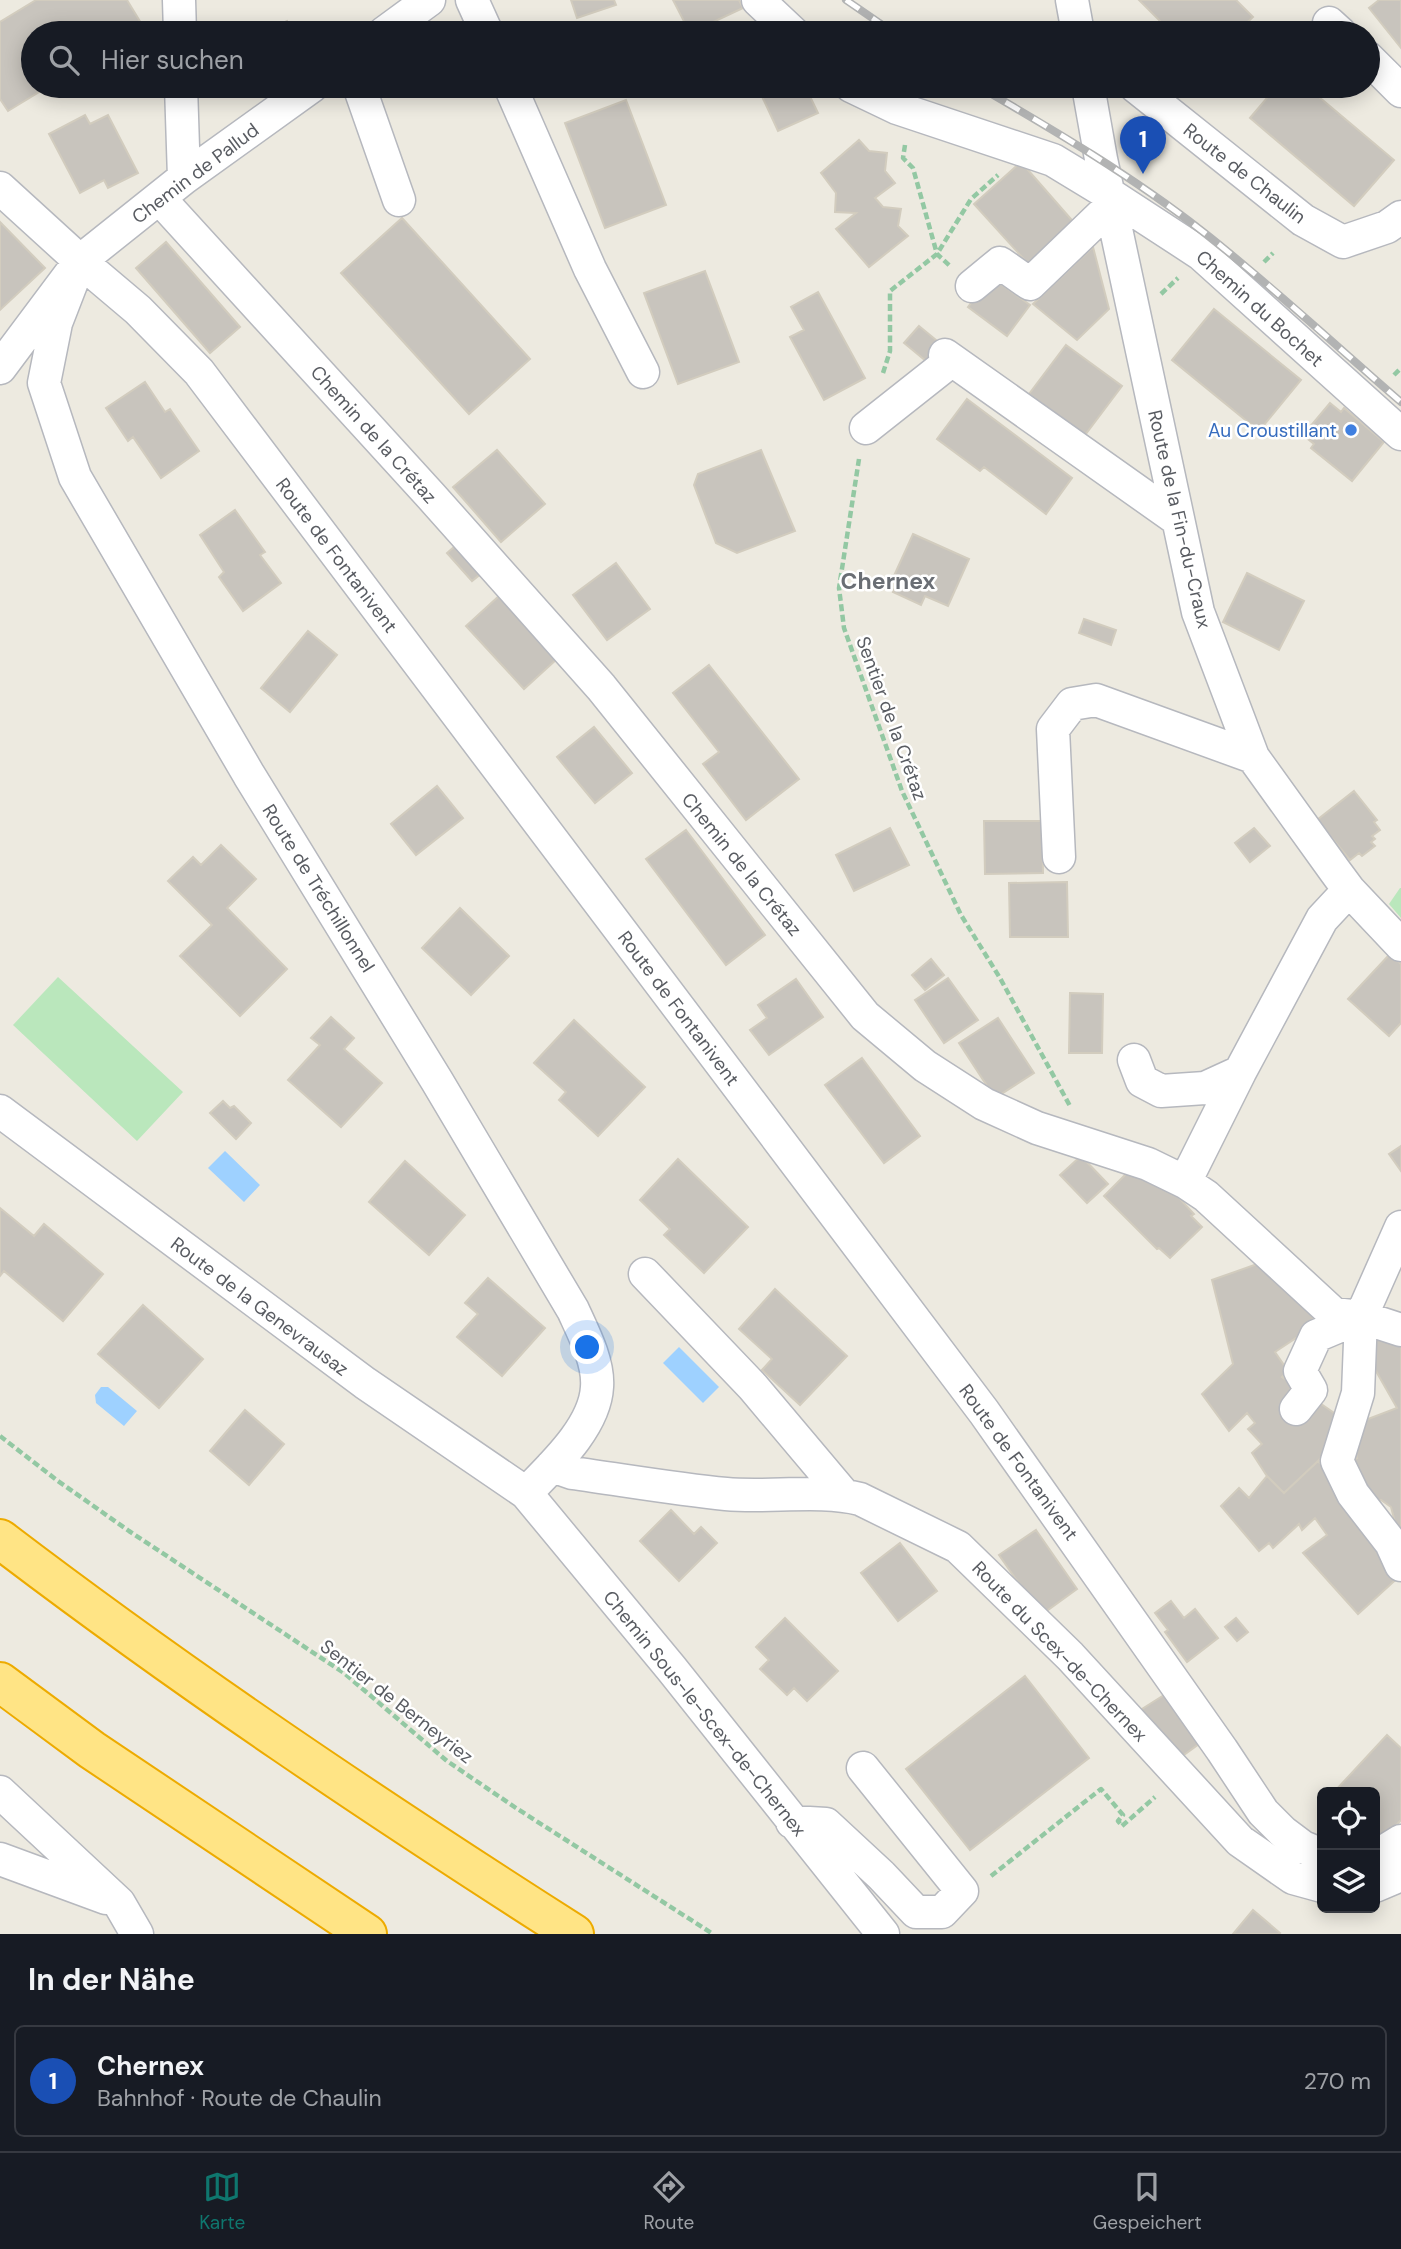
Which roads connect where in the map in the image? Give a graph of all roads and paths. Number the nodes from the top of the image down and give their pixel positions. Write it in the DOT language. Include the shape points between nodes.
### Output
graph roads {
  1 [pos="179,0"];
  2 [pos="429,0"];
  3 [pos="472,0"];
  4 [pos="758,0"];
  5 [pos="1072,0"];
  6 [pos="180,21"];
  7 [pos="400,21"];
  8 [pos="481,21"];
  9 [pos="780,21"];
  10 [pos="1076,21"];
  11 [pos="1380,70"];
  12 [pos="1401,90"];
  13 [pos="181,98"];
  14 [pos="295,98"];
  15 [pos="363,98"];
  16 [pos="515,98"];
  17 [pos="876,98"];
  18 [pos="1090,98"];
  19 [pos="1150,98"];
  20 [pos="1026,151"];
  21 [pos="904,158"];
  22 [pos="184,178"];
  23 [pos="0,188"];
  24 [pos="160,199"];
  25 [pos="399,200"];
  26 [pos="1111,200"];
  27 [pos="1401,217"];
  28 [pos="1273,253"];
  29 [pos="937,254"];
  30 [pos="80,261"];
  31 [pos="1264,262"];
  32 [pos="972,286"];
  33 [pos="0,368"];
  34 [pos="1401,368"];
  35 [pos="643,372"];
  36 [pos="1394,375"];
  37 [pos="882,376"];
  38 [pos="866,428"];
  39 [pos="1401,434"];
  40 [pos="1178,520"];
  41 [pos="1253,757"];
  42 [pos="1059,857"];
  43 [pos="1349,890"];
  44 [pos="1401,944"];
  45 [pos="1134,1060"];
  46 [pos="1240,1072"];
  47 [pos="0,1111"];
  48 [pos="1076,1116"];
  49 [pos="1185,1182"];
  50 [pos="1401,1227"];
  51 [pos="645,1274"];
  52 [pos="1361,1317"];
  53 [pos="1401,1330"];
  54 [pos="1296,1409"];
  55 [pos="0,1436"];
  56 [pos="552,1466"];
  57 [pos="526,1493"];
  58 [pos="844,1495"];
  59 [pos="0,1539"];
  60 [pos="1401,1565"];
  61 [pos="0,1682"];
  62 [pos="863,1768"];
  63 [pos="0,1792"];
  64 [pos="1160,1793"];
  65 [pos="792,1822"];
  66 [pos="1401,1841"];
  67 [pos="1317,1853"];
  68 [pos="1380,1854"];
  69 [pos="0,1859"];
  70 [pos="1401,1875"];
  71 [pos="980,1884"];
  72 [pos="1380,1884"];
  73 [pos="1317,1885"];
  74 [pos="119,1903"];
  75 [pos="137,1934"];
  76 [pos="154,1934"];
  77 [pos="367,1934"];
  78 [pos="574,1934"];
  79 [pos="713,1934"];
  80 [pos="883,1934"];
  1 -- 6 [label="street"];
  2 -- 7 [label="street"];
  3 -- 8 [label="street"];
  4 -- 9 [label="street"];
  5 -- 10 [label="street"];
  11 -- 12 [label="street"];
  13 -- 22 [label="street"];
  14 -- 22 [label="street, Chemin de Pallud"];
  15 -- 25 [label="street"];
  16 -- 35 [label="street" via="590,269"];
  17 -- 20 [label="street"];
  18 -- 26 [label="street"];
  19 -- 27 [label="street, Route de Chaulin" via="1303,220 1343,242 1387,227"];
  20 -- 26 [label="street" via="1053,160"];
  20 -- 29 [label="path" via="971,199"];
  21 -- 29 [label="path" via="913,168"];
  22 -- 24 [label="street, Chemin de Pallud"];
  23 -- 30 [label="street, Route de Fontanivent"];
  24 -- 30 [label="street, Chemin de Pallud"];
  24 -- 49 [label="street, Chemin de la Crétaz" via="601,687 865,1016 925,1066 985,1104"];
  26 -- 32 [label="street" via="1030,284 1000,263"];
  26 -- 39 [label="street, Chemin du Bochet" via="1201,254"];
  26 -- 40 [label="street, Route de la Fin-du-Craux"];
  28 -- 31 [label="path"];
  29 -- 37 [label="path" via="890,291 890,351"];
  30 -- 33 [label="street, Chemin de Pallud"];
  30 -- 56 [label="street, Route de Tréchillonnel" via="56,323 44,383 75,477 249,775 573,1310 590,1348 597,1386 592,1411"];
  30 -- 67 [label="street, Route de Fontanivent" via="138,310 199,372 984,1412 1263,1812 1283,1832"];
  34 -- 36 [label="path"];
  38 -- 40 [label="street" via="948,358"];
  38 -- 48 [label="path, Sentier de la Crétaz" via="839,588 844,628 902,791 961,915"];
  40 -- 41 [label="street, Route de la Fin-du-Craux" via="1198,612"];
  41 -- 42 [label="street" via="1096,700 1072,704 1053,729"];
  41 -- 43 [label="street, Route de la Fin-du-Craux"];
  43 -- 44 [label="street, Route de la Fin-du-Craux"];
  43 -- 46 [label="street" via="1322,919"];
  45 -- 46 [label="street" via="1142,1082 1161,1091 1205,1088"];
  46 -- 49 [label="street"];
  47 -- 57 [label="street, Route de la Genevrausaz" via="365,1383"];
  49 -- 52 [label="street, Chemin de la Crétaz" via="1334,1314"];
  50 -- 52 [label="street"];
  51 -- 58 [label="street" via="753,1387"];
  52 -- 53 [label="street, Chemin de la Crétaz"];
  52 -- 54 [label="street" via="1316,1336 1300,1371 1311,1390"];
  52 -- 60 [label="street" via="1358,1393 1337,1461 1353,1494 1391,1543"];
  55 -- 79 [label="path, Sentier de Berneyriez" via="128,1531 344,1673 447,1760"];
  56 -- 57 [label="street, Route de Tréchillonnel"];
  56 -- 58 [label="street, Route du Scex-de-Chernex" via="572,1473 725,1494"];
  57 -- 65 [label="street, Chemin Sous-le-Scex-de-Chernex"];
  58 -- 73 [label="street, Route du Scex-de-Chernex" via="958,1547 1070,1656 1240,1841 1293,1878"];
  59 -- 78 [label="highway" via="297,1752"];
  61 -- 77 [label="highway" via="92,1750"];
  62 -- 65 [label="street" via="962,1891 942,1912 916,1912 826,1824"];
  63 -- 74 [label="street"];
  64 -- 71 [label="path" via="1122,1826 1118,1821 1123,1815 1101,1789"];
  65 -- 80 [label="street, Chemin Sous-le-Scex-de-Chernex"];
  66 -- 68 [label="street"];
  69 -- 74 [label="street"];
  70 -- 72 [label="street"];
  74 -- 75 [label="street"];
  74 -- 76 [label="street"];
}
